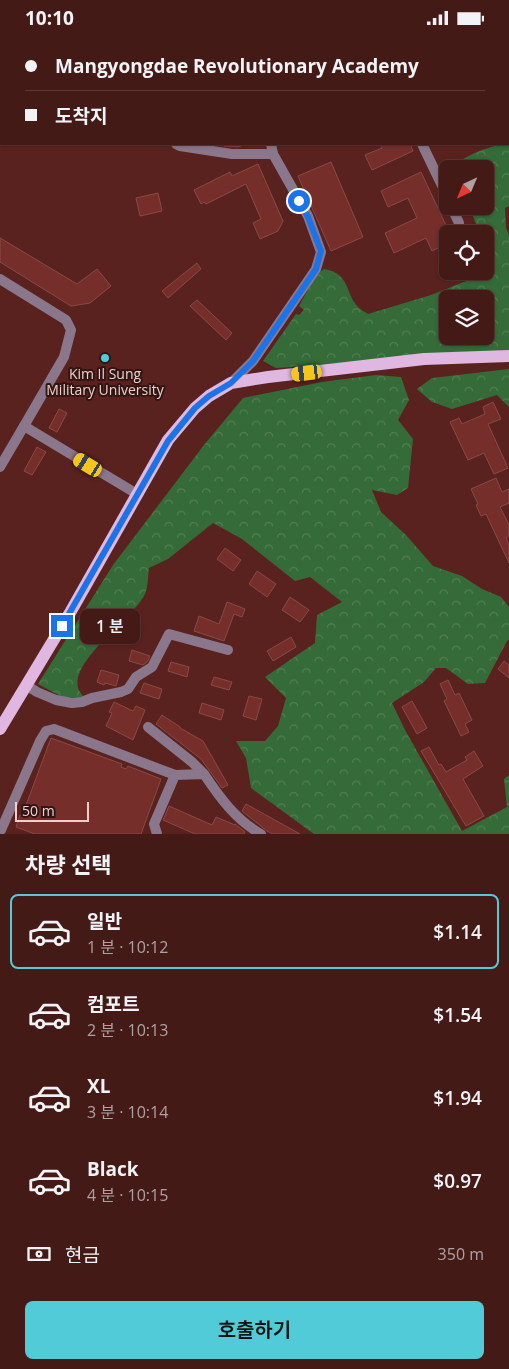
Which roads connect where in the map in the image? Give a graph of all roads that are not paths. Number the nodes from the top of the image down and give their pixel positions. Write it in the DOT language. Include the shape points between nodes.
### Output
graph roads {
  1 [pos="180,145"];
  2 [pos="422,145"];
  3 [pos="272,149"];
  4 [pos="439,179"];
  5 [pos="455,215"];
  6 [pos="459,223"];
  7 [pos="0,279"];
  8 [pos="509,356"];
  9 [pos="231,383"];
  10 [pos="24,426"];
  11 [pos="0,467"];
  12 [pos="137,493"];
  13 [pos="228,650"];
  14 [pos="26,685"];
  15 [pos="148,727"];
  16 [pos="0,729"];
  17 [pos="175,775"];
  18 [pos="204,775"];
  19 [pos="0,830"];
  20 [pos="11,834"];
  21 [pos="157,834"];
  22 [pos="261,834"];
  1 -- 3 [label="street" via="232,154"];
  2 -- 4 [label="street"];
  3 -- 9 [label="street" via="308,217 321,251 316,269 253,361"];
  5 -- 6 [label="street"];
  7 -- 10 [label="street" via="66,320 71,330 64,357"];
  8 -- 9 [label="main road" via="424,359"];
  9 -- 12 [label="main road" via="195,408 168,441"];
  10 -- 11 [label="street"];
  10 -- 12 [label="street"];
  12 -- 14 [label="main road"];
  13 -- 14 [label="street" via="169,634 152,667 136,677 128,689 82,702 56,700"];
  14 -- 16 [label="main road"];
  15 -- 18 [label="street"];
  17 -- 18 [label="street"];
  17 -- 19 [label="street" via="54,729 46,731"];
  17 -- 21 [label="street" via="154,824"];
  18 -- 22 [label="street" via="225,803"];
  19 -- 20 [label="street"];
}
